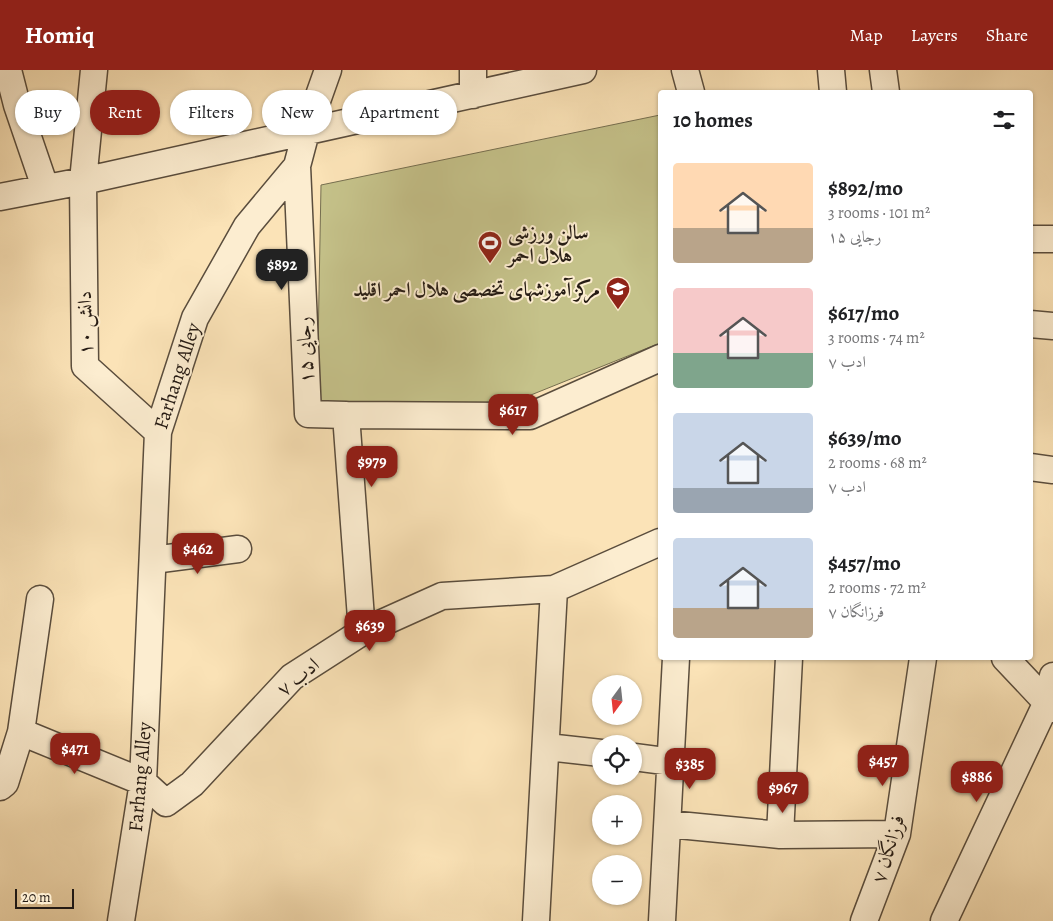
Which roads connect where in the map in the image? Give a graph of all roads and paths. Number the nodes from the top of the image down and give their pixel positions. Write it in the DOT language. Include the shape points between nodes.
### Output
graph roads {
  1 [pos="8,70"];
  2 [pos="94,70"];
  3 [pos="328,70"];
  4 [pos="583,70"];
  5 [pos="685,70"];
  6 [pos="831,70"];
  7 [pos="883,70"];
  8 [pos="473,82"];
  9 [pos="321,90"];
  10 [pos="690,90"];
  11 [pos="834,90"];
  12 [pos="886,90"];
  13 [pos="332,124"];
  14 [pos="292,135"];
  15 [pos="305,135"];
  16 [pos="297,166"];
  17 [pos="83,181"];
  18 [pos="45,187"];
  19 [pos="0,196"];
  20 [pos="1033,238"];
  21 [pos="1053,239"];
  22 [pos="1033,324"];
  23 [pos="1053,326"];
  24 [pos="658,359"];
  25 [pos="346,415"];
  26 [pos="158,432"];
  27 [pos="1033,467"];
  28 [pos="1053,470"];
  29 [pos="658,543"];
  30 [pos="238,549"];
  31 [pos="153,560"];
  32 [pos="554,588"];
  33 [pos="40,599"];
  34 [pos="362,632"];
  35 [pos="676,660"];
  36 [pos="789,660"];
  37 [pos="923,660"];
  38 [pos="1007,660"];
  39 [pos="1053,676"];
  40 [pos="1050,705"];
  41 [pos="21,732"];
  42 [pos="546,747"];
  43 [pos="592,752"];
  44 [pos="642,758"];
  45 [pos="672,762"];
  46 [pos="143,782"];
  47 [pos="0,787"];
  48 [pos="668,824"];
  49 [pos="897,834"];
  50 [pos="780,835"];
  51 [pos="122,921"];
  52 [pos="536,921"];
  53 [pos="662,921"];
  54 [pos="864,921"];
  55 [pos="944,921"];
  1 -- 18 [label="street"];
  2 -- 17 [label="street, دانش ۱۰"];
  3 -- 9 [label="street, Farhang Alley"];
  4 -- 8 [label="street"];
  5 -- 10 [label="street"];
  6 -- 11 [label="street"];
  7 -- 12 [label="street"];
  8 -- 13 [label="street"];
  14 -- 17 [label="street"];
  15 -- 16 [label="street, Farhang Alley"];
  16 -- 25 [label="street, رجایی ۱۵" via="308,414"];
  16 -- 26 [label="street, Farhang Alley" via="247,226 195,318"];
  17 -- 18 [label="street"];
  17 -- 26 [label="street, دانش ۱۰" via="85,366"];
  18 -- 19 [label="street"];
  20 -- 21 [label="street"];
  22 -- 23 [label="street"];
  24 -- 25 [label="street" via="530,416"];
  25 -- 34 [label="street"];
  26 -- 31 [label="street, Farhang Alley"];
  27 -- 28 [label="street"];
  29 -- 32 [label="street, ادب ۷"];
  30 -- 31 [label="street"];
  31 -- 46 [label="street, Farhang Alley"];
  32 -- 34 [label="street, ادب ۷" via="442,596"];
  32 -- 42 [label="street"];
  33 -- 41 [label="street"];
  34 -- 46 [label="street, ادب ۷" via="292,677 192,784 166,803"];
  35 -- 45 [label="street"];
  36 -- 50 [label="street"];
  37 -- 49 [label="street, فرزانگان ۷"];
  38 -- 40 [label="street"];
  39 -- 40 [label="street"];
  40 -- 55 [label="street"];
  41 -- 46 [label="street"];
  41 -- 47 [label="street" via="5,783"];
  42 -- 43 [label="street"];
  42 -- 52 [label="street"];
  44 -- 45 [label="street"];
  45 -- 48 [label="street"];
  46 -- 51 [label="street, Farhang Alley"];
  48 -- 50 [label="street"];
  48 -- 53 [label="street"];
  49 -- 50 [label="street"];
  49 -- 54 [label="street, فرزانگان ۷"];
}
